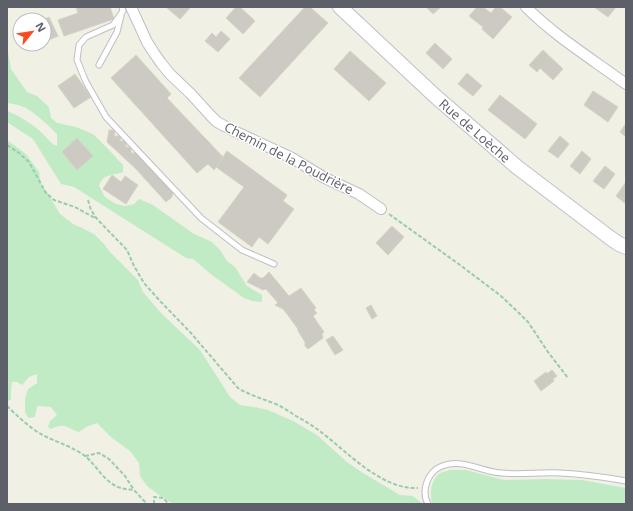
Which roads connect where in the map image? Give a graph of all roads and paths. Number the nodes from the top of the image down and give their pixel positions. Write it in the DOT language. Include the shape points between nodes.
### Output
graph roads {
  1 [pos="340,7"];
  2 [pos="526,7"];
  3 [pos="125,8"];
  4 [pos="99,65"];
  5 [pos="626,84"];
  6 [pos="7,145"];
  7 [pos="88,200"];
  8 [pos="381,209"];
  9 [pos="97,219"];
  10 [pos="624,248"];
  11 [pos="274,264"];
  12 [pos="568,378"];
  13 [pos="7,406"];
  14 [pos="85,456"];
  15 [pos="626,481"];
  16 [pos="427,482"];
  17 [pos="134,490"];
  18 [pos="147,504"];
  19 [pos="154,504"];
  20 [pos="169,504"];
  21 [pos="428,504"];
  1 -- 10 [label="street, Rue de Loèche" via="435,96 517,167"];
  2 -- 5 [label="street" via="554,33"];
  3 -- 4 [label="lane" via="117,32"];
  3 -- 8 [label="street, Chemin de la Poudrière" via="161,63 217,122 292,158 359,194"];
  3 -- 11 [label="lane" via="114,24 86,37 79,45 77,60 106,117 201,218 242,250"];
  6 -- 9 [label="path" via="29,162 46,193 54,200 75,207"];
  7 -- 9 [label="path"];
  8 -- 12 [label="path" via="460,264 515,308"];
  9 -- 16 [label="path" via="127,250 144,283 238,388 278,405 304,420 360,464 390,482 420,488"];
  13 -- 14 [label="path" via="40,433"];
  14 -- 17 [label="path" via="111,483 122,489"];
  14 -- 17 [label="path" via="99,453 109,459"];
  15 -- 16 [label="lane" via="576,474 501,473 455,464 436,469"];
  16 -- 21 [label="lane" via="425,494"];
  17 -- 18 [label="path"];
  19 -- 20 [label="path" via="154,497 163,498"];
}
